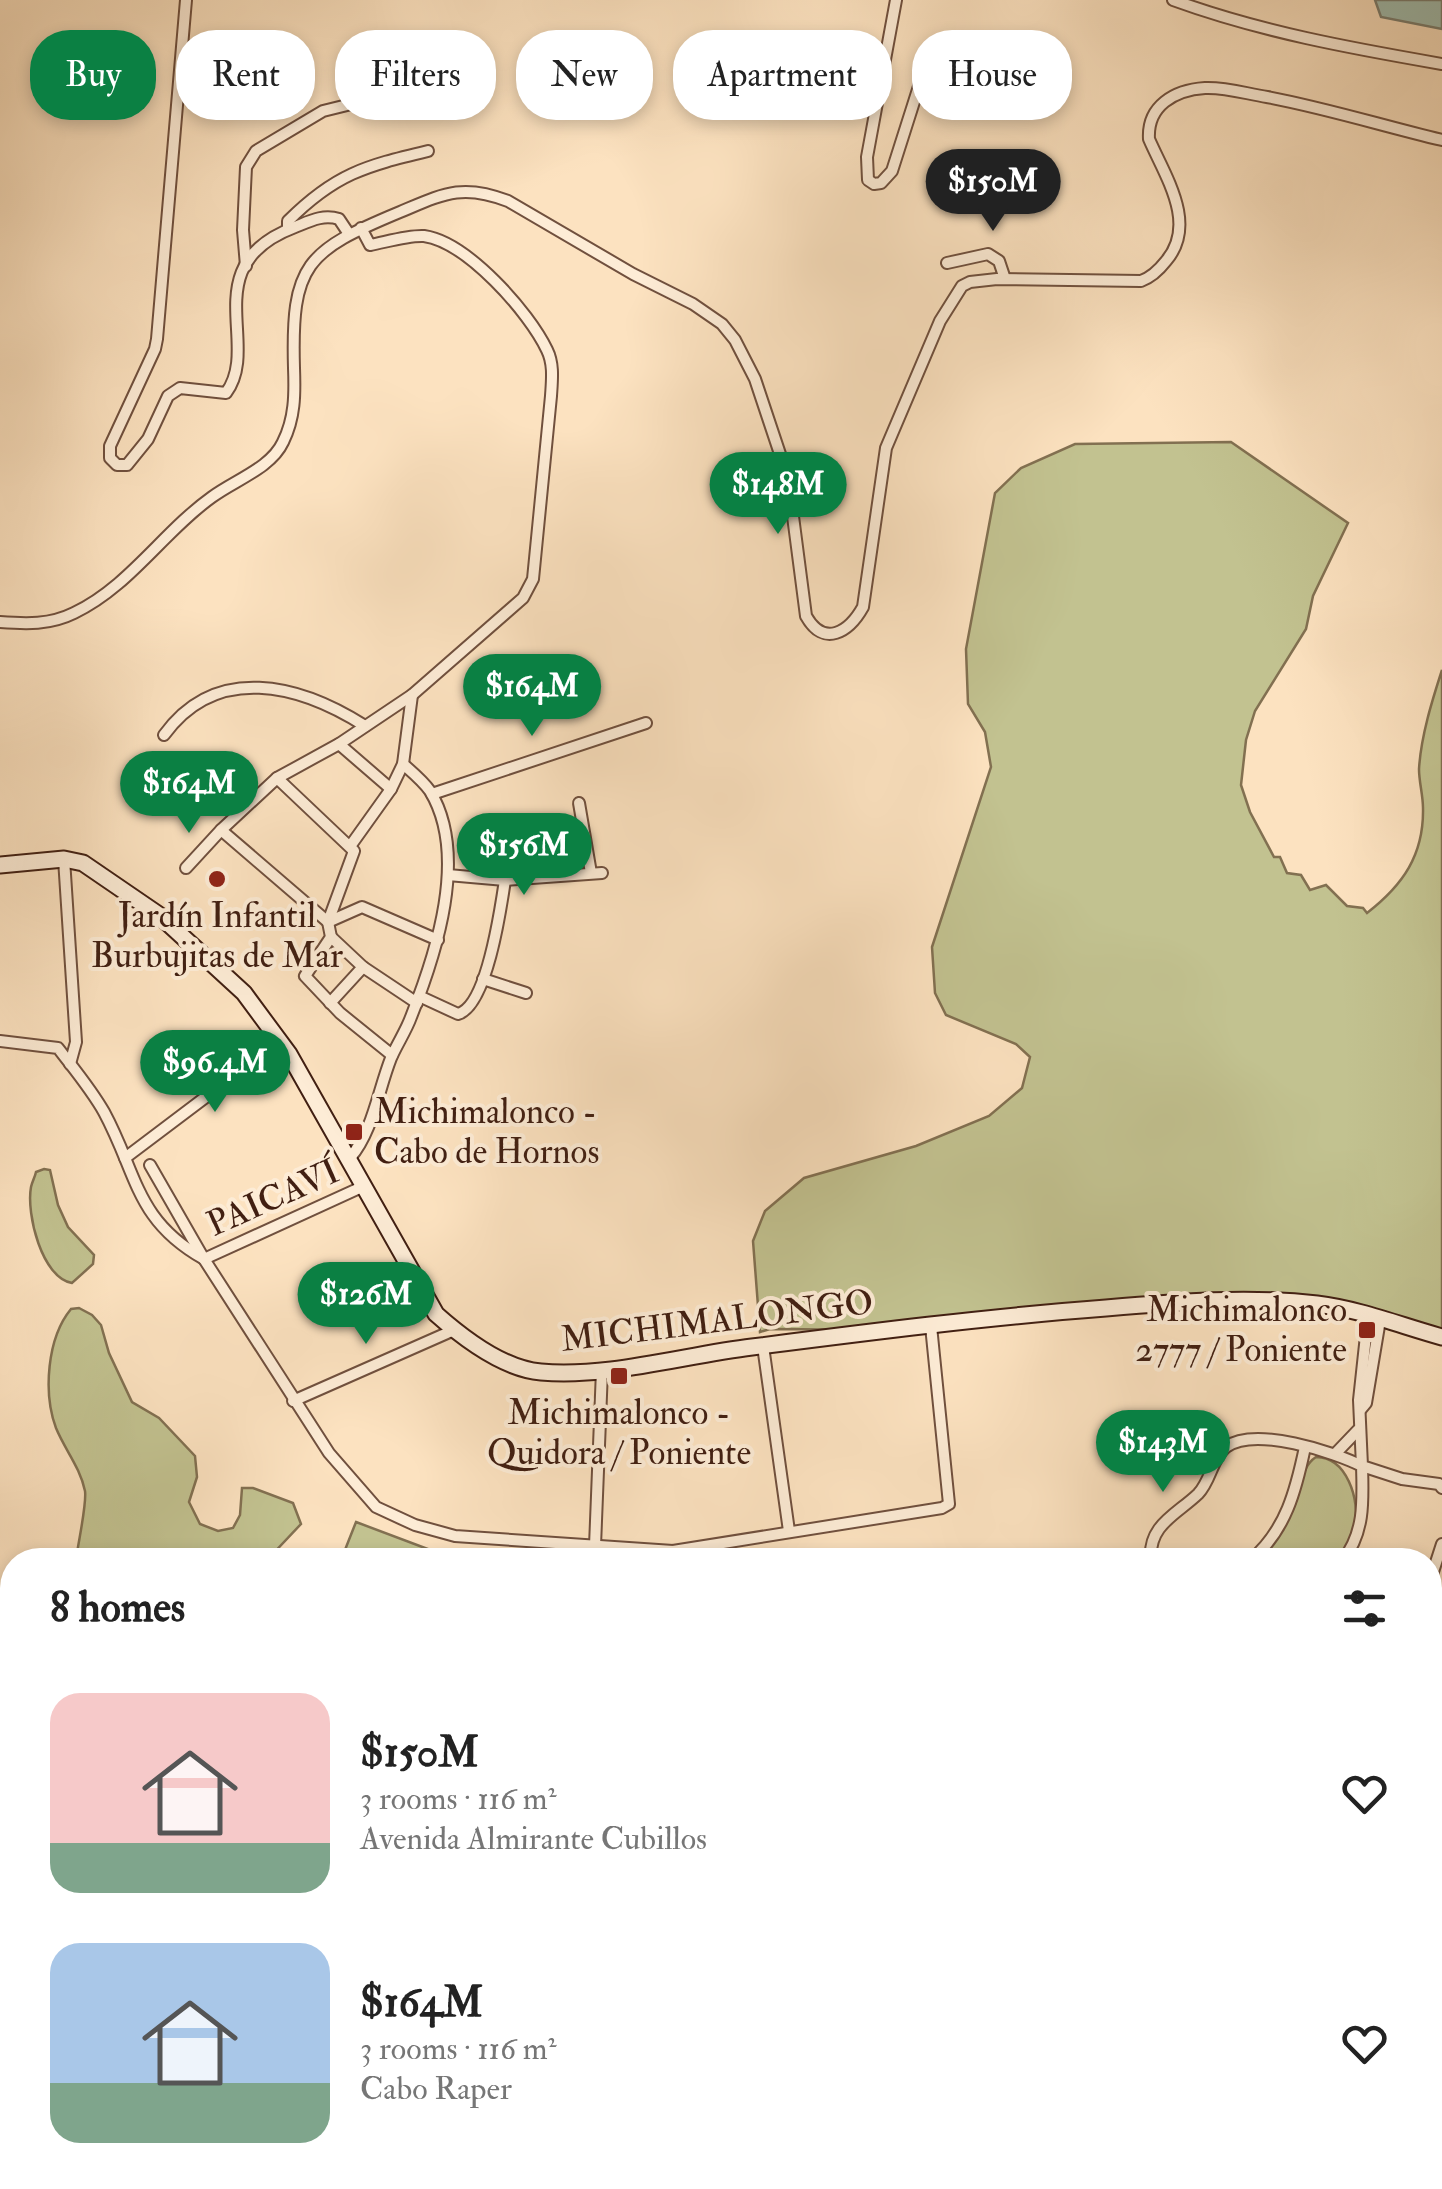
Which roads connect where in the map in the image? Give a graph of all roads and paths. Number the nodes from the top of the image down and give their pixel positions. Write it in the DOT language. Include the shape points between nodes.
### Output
graph roads {
  1 [pos="186,0"];
  2 [pos="896,0"];
  3 [pos="1172,0"];
  4 [pos="1442,64"];
  5 [pos="335,108"];
  6 [pos="912,108"];
  7 [pos="1442,140"];
  8 [pos="428,150"];
  9 [pos="361,228"];
  10 [pos="288,230"];
  11 [pos="350,234"];
  12 [pos="947,262"];
  13 [pos="246,266"];
  14 [pos="1005,278"];
  15 [pos="0,622"];
  16 [pos="412,695"];
  17 [pos="646,723"];
  18 [pos="365,726"];
  19 [pos="164,735"];
  20 [pos="339,744"];
  21 [pos="402,764"];
  22 [pos="277,778"];
  23 [pos="391,789"];
  24 [pos="432,794"];
  25 [pos="579,803"];
  26 [pos="508,822"];
  27 [pos="220,830"];
  28 [pos="351,845"];
  29 [pos="64,859"];
  30 [pos="0,865"];
  31 [pos="186,868"];
  32 [pos="448,875"];
  33 [pos="511,879"];
  34 [pos="328,922"];
  35 [pos="331,936"];
  36 [pos="438,940"];
  37 [pos="363,967"];
  38 [pos="483,978"];
  39 [pos="526,994"];
  40 [pos="418,999"];
  41 [pos="330,1003"];
  42 [pos="0,1041"];
  43 [pos="280,1041"];
  44 [pos="392,1055"];
  45 [pos="70,1064"];
  46 [pos="125,1158"];
  47 [pos="350,1158"];
  48 [pos="150,1165"];
  49 [pos="364,1186"];
  50 [pos="204,1259"];
  51 [pos="1374,1318"];
  52 [pos="930,1326"];
  53 [pos="454,1330"];
  54 [pos="1442,1336"];
  55 [pos="762,1346"];
  56 [pos="602,1370"];
  57 [pos="293,1400"];
  58 [pos="1358,1430"];
  59 [pos="1305,1446"];
  60 [pos="1336,1452"];
  61 [pos="1362,1466"];
  62 [pos="1442,1488"];
  63 [pos="789,1531"];
  64 [pos="595,1546"];
  65 [pos="626,1548"];
  66 [pos="690,1548"];
  67 [pos="1153,1548"];
  68 [pos="1263,1548"];
  69 [pos="1351,1548"];
  1 -- 13 [label="street" via="155,349 110,446 116,465 128,465 148,439 168,396 180,388 226,393 232,385 238,361 234,302"];
  2 -- 6 [label="street" via="867,157 874,184 892,170"];
  3 -- 4 [label="street" via="1305,40"];
  5 -- 13 [label="street" via="249,159"];
  7 -- 14 [label="street" via="1232,90 1184,93 1157,107 1148,126 1180,228 1170,257 1154,274 1141,281"];
  8 -- 10 [label="street" via="345,175 297,212"];
  9 -- 11 [label="street"];
  9 -- 14 [label="street" via="450,192 491,194 722,324 745,357 777,443 795,509 806,616 824,634 850,626 863,607 886,448 940,321 962,286"];
  9 -- 16 [label="street" via="370,245 422,236 479,265 528,320 552,370 533,579 524,598"];
  10 -- 11 [label="street" via="329,216"];
  10 -- 13 [label="street"];
  11 -- 15 [label="street" via="312,261 298,292 292,325 295,401 277,453 178,524 99,600 45,623"];
  12 -- 14 [label="street" via="988,254 999,260"];
  16 -- 18 [label="street"];
  16 -- 21 [label="street"];
  17 -- 24 [label="street"];
  18 -- 19 [label="street" via="318,700 242,686 193,704"];
  18 -- 20 [label="street"];
  20 -- 22 [label="street"];
  20 -- 23 [label="street"];
  21 -- 23 [label="street"];
  21 -- 24 [label="street"];
  22 -- 27 [label="street"];
  22 -- 28 [label="street"];
  23 -- 28 [label="street"];
  24 -- 32 [label="street"];
  25 -- 33 [label="street" via="596,873"];
  26 -- 33 [label="street"];
  27 -- 31 [label="street"];
  27 -- 34 [label="street"];
  28 -- 34 [label="street" via="354,859"];
  29 -- 30 [label="main road"];
  29 -- 43 [label="main road, MICHIMALONGO" via="83,863 158,914 244,993"];
  29 -- 45 [label="street" via="76,1042"];
  32 -- 33 [label="street"];
  32 -- 36 [label="street"];
  33 -- 38 [label="street"];
  34 -- 35 [label="street"];
  34 -- 36 [label="street" via="362,907"];
  35 -- 37 [label="street"];
  35 -- 41 [label="street" via="305,976"];
  36 -- 40 [label="street"];
  37 -- 40 [label="street"];
  37 -- 41 [label="street"];
  38 -- 39 [label="street"];
  38 -- 40 [label="street" via="465,1012"];
  40 -- 44 [label="street"];
  41 -- 44 [label="street"];
  42 -- 45 [label="street" via="58,1048"];
  43 -- 46 [label="street"];
  43 -- 47 [label="main road, MICHIMALONGO"];
  44 -- 47 [label="street"];
  45 -- 46 [label="street"];
  46 -- 50 [label="street" via="150,1214"];
  47 -- 49 [label="main road, MICHIMALONGO"];
  48 -- 50 [label="street"];
  49 -- 50 [label="street, PAICAVÍ"];
  49 -- 53 [label="main road, MICHIMALONGO" via="436,1314"];
  50 -- 57 [label="street"];
  51 -- 52 [label="main road, MICHIMALONGO" via="1320,1304 1183,1301"];
  51 -- 54 [label="main road, MICHIMALONGO"];
  51 -- 58 [label="street"];
  52 -- 55 [label="main road, MICHIMALONGO"];
  52 -- 63 [label="street" via="949,1504"];
  53 -- 56 [label="main road, MICHIMALONGO" via="533,1371"];
  53 -- 57 [label="street"];
  55 -- 56 [label="main road, MICHIMALONGO"];
  55 -- 63 [label="street"];
  56 -- 64 [label="street"];
  57 -- 64 [label="street" via="376,1507 456,1536"];
  58 -- 60 [label="street"];
  58 -- 61 [label="street"];
  59 -- 60 [label="street"];
  59 -- 67 [label="street" via="1227,1446 1206,1484 1156,1531"];
  59 -- 68 [label="street" via="1292,1502"];
  60 -- 61 [label="street"];
  61 -- 62 [label="street"];
  61 -- 69 [label="street" via="1363,1512"];
  63 -- 66 [label="street"];
  64 -- 65 [label="street"];
}
